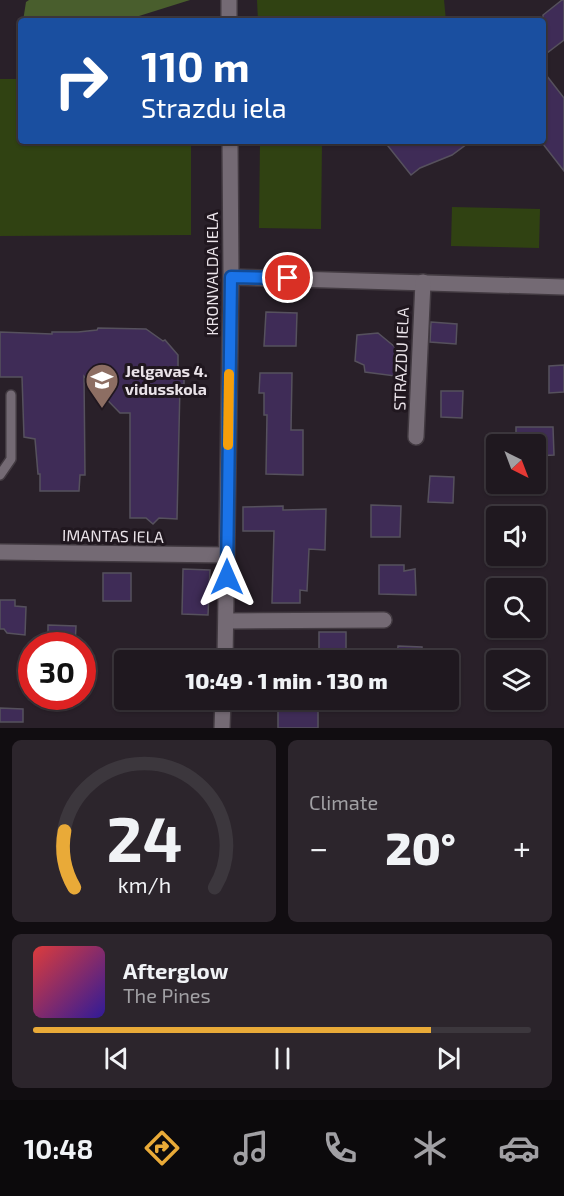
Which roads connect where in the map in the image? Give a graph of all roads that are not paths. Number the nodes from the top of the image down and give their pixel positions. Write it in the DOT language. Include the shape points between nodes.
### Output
graph roads {
  1 [pos="229,0"];
  2 [pos="229,18"];
  3 [pos="230,144"];
  4 [pos="231,277"];
  5 [pos="423,282"];
  6 [pos="564,287"];
  7 [pos="11,395"];
  8 [pos="416,437"];
  9 [pos="0,475"];
  10 [pos="0,552"];
  11 [pos="226,555"];
  12 [pos="384,620"];
  13 [pos="227,621"];
  14 [pos="226,650"];
  15 [pos="223,710"];
  16 [pos="222,728"];
  1 -- 2 [label="street"];
  3 -- 4 [label="street, KRONVALDA IELA"];
  4 -- 5 [label="street"];
  4 -- 11 [label="street, KRONVALDA IELA"];
  5 -- 6 [label="street"];
  5 -- 8 [label="street, STRAZDU IELA"];
  7 -- 9 [label="lane" via="11,459"];
  10 -- 11 [label="street, IMANTAS IELA"];
  11 -- 13 [label="street, KRONVALDA IELA"];
  12 -- 13 [label="street"];
  13 -- 14 [label="street, KRONVALDA IELA"];
  15 -- 16 [label="street"];
}
